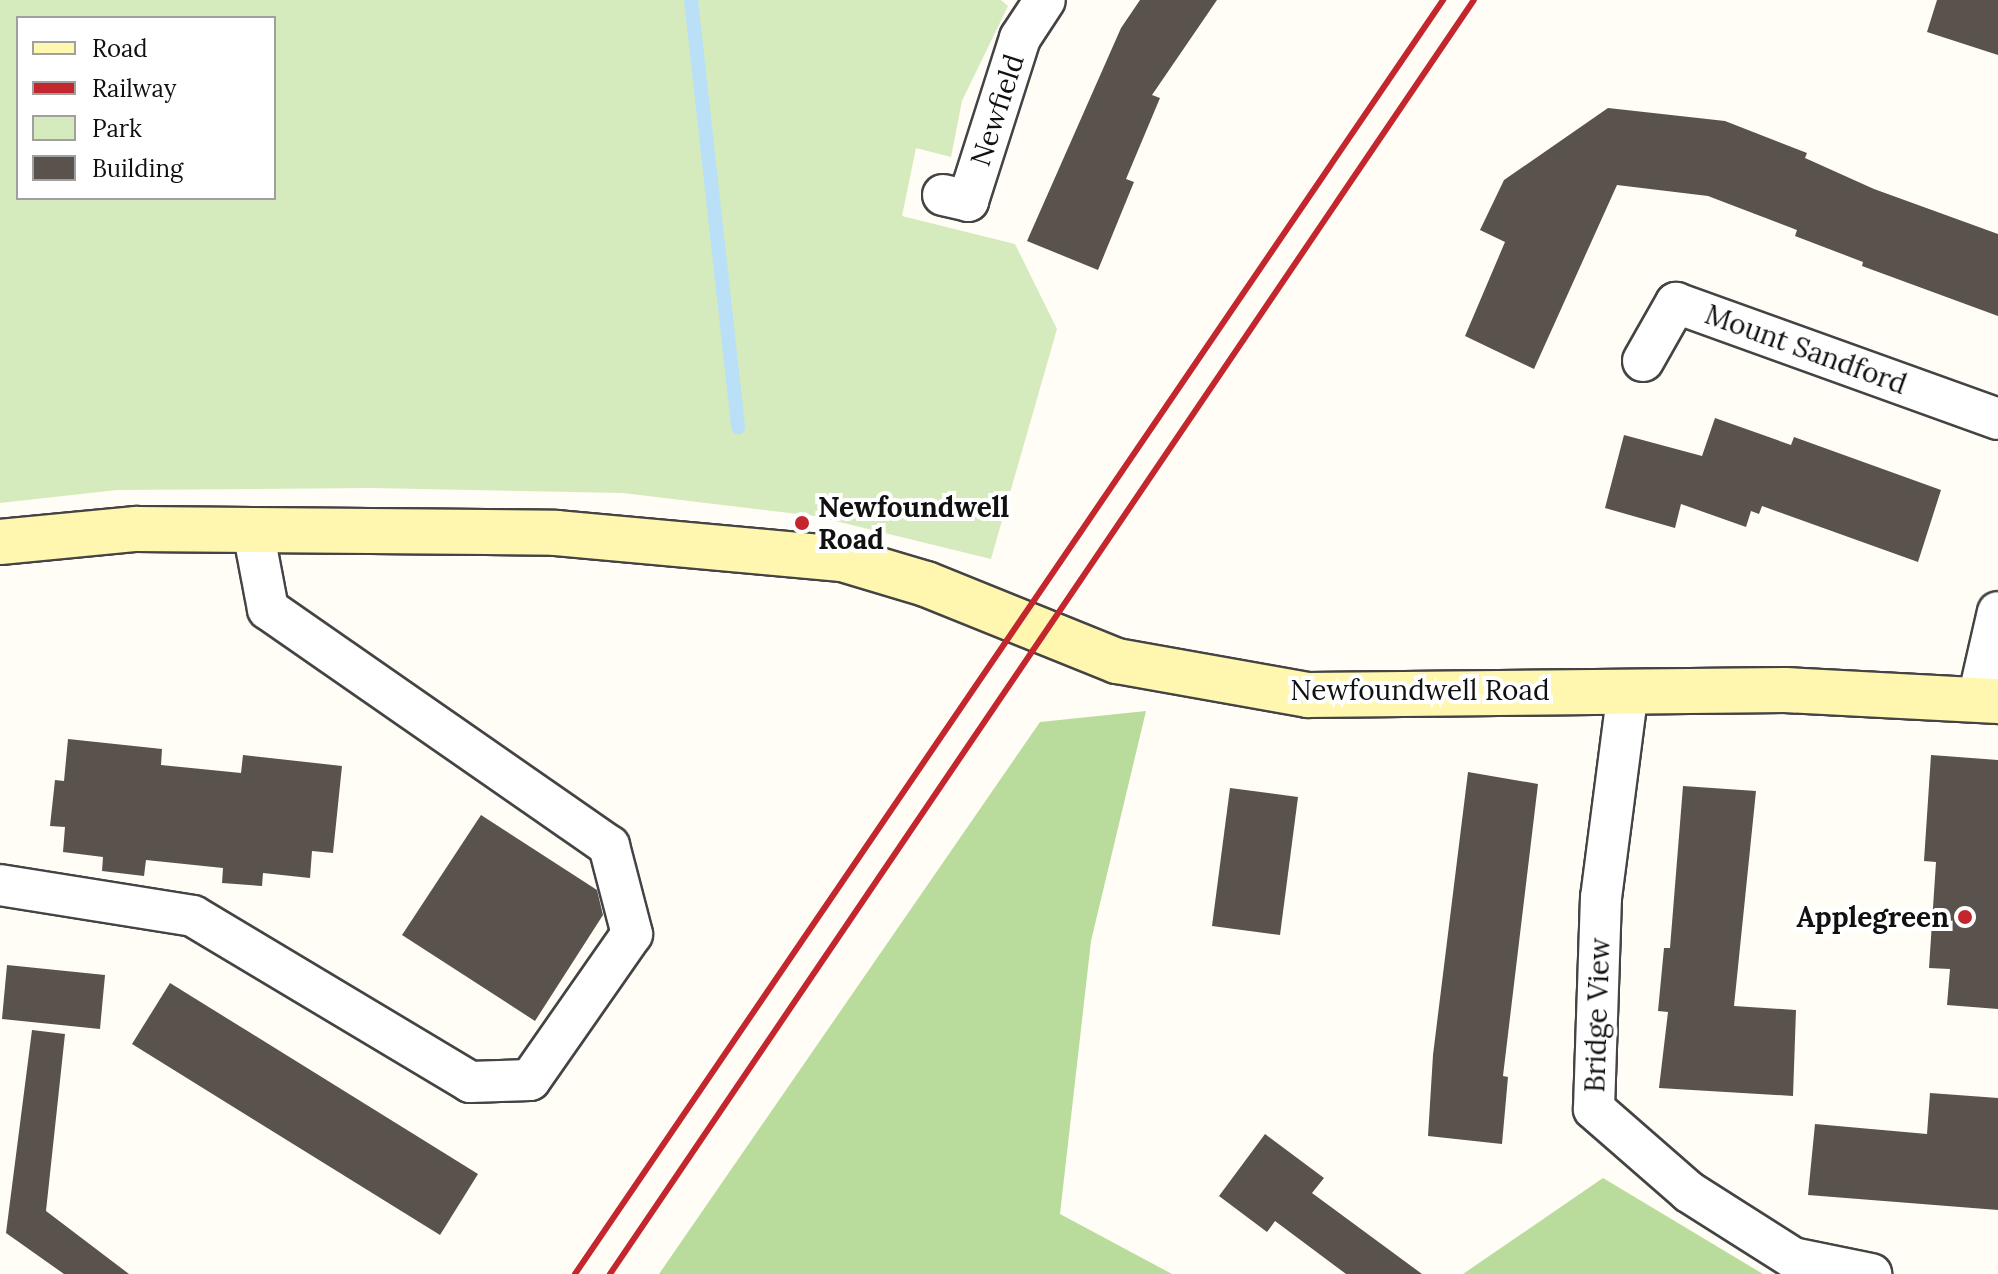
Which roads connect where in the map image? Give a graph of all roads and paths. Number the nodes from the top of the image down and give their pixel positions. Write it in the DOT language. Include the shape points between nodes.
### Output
graph roads {
  1 [pos="1045,0"];
  2 [pos="943,195"];
  3 [pos="1643,361"];
  4 [pos="1998,419"];
  5 [pos="253,530"];
  6 [pos="0,542"];
  7 [pos="1998,612"];
  8 [pos="1628,690"];
  9 [pos="1988,700"];
  10 [pos="0,885"];
  11 [pos="1871,1274"];
  1 -- 2 [label="street, Newfield" via="1020,38 968,201"];
  3 -- 4 [label="street, Mount Sandford" via="1676,303"];
  5 -- 6 [label="main road, Newfoundwell Road" via="136,529"];
  5 -- 8 [label="main road, Newfoundwell Road" via="556,533 842,559 926,584 1117,661 1308,695"];
  5 -- 10 [label="street" via="268,609 609,846 632,934 530,1080 470,1082 193,916"];
  7 -- 9 [label="street"];
  8 -- 9 [label="main road, Newfoundwell Road" via="1785,690"];
  8 -- 11 [label="street, Bridge View" via="1601,897 1594,1109 1689,1192 1793,1258"];
}
